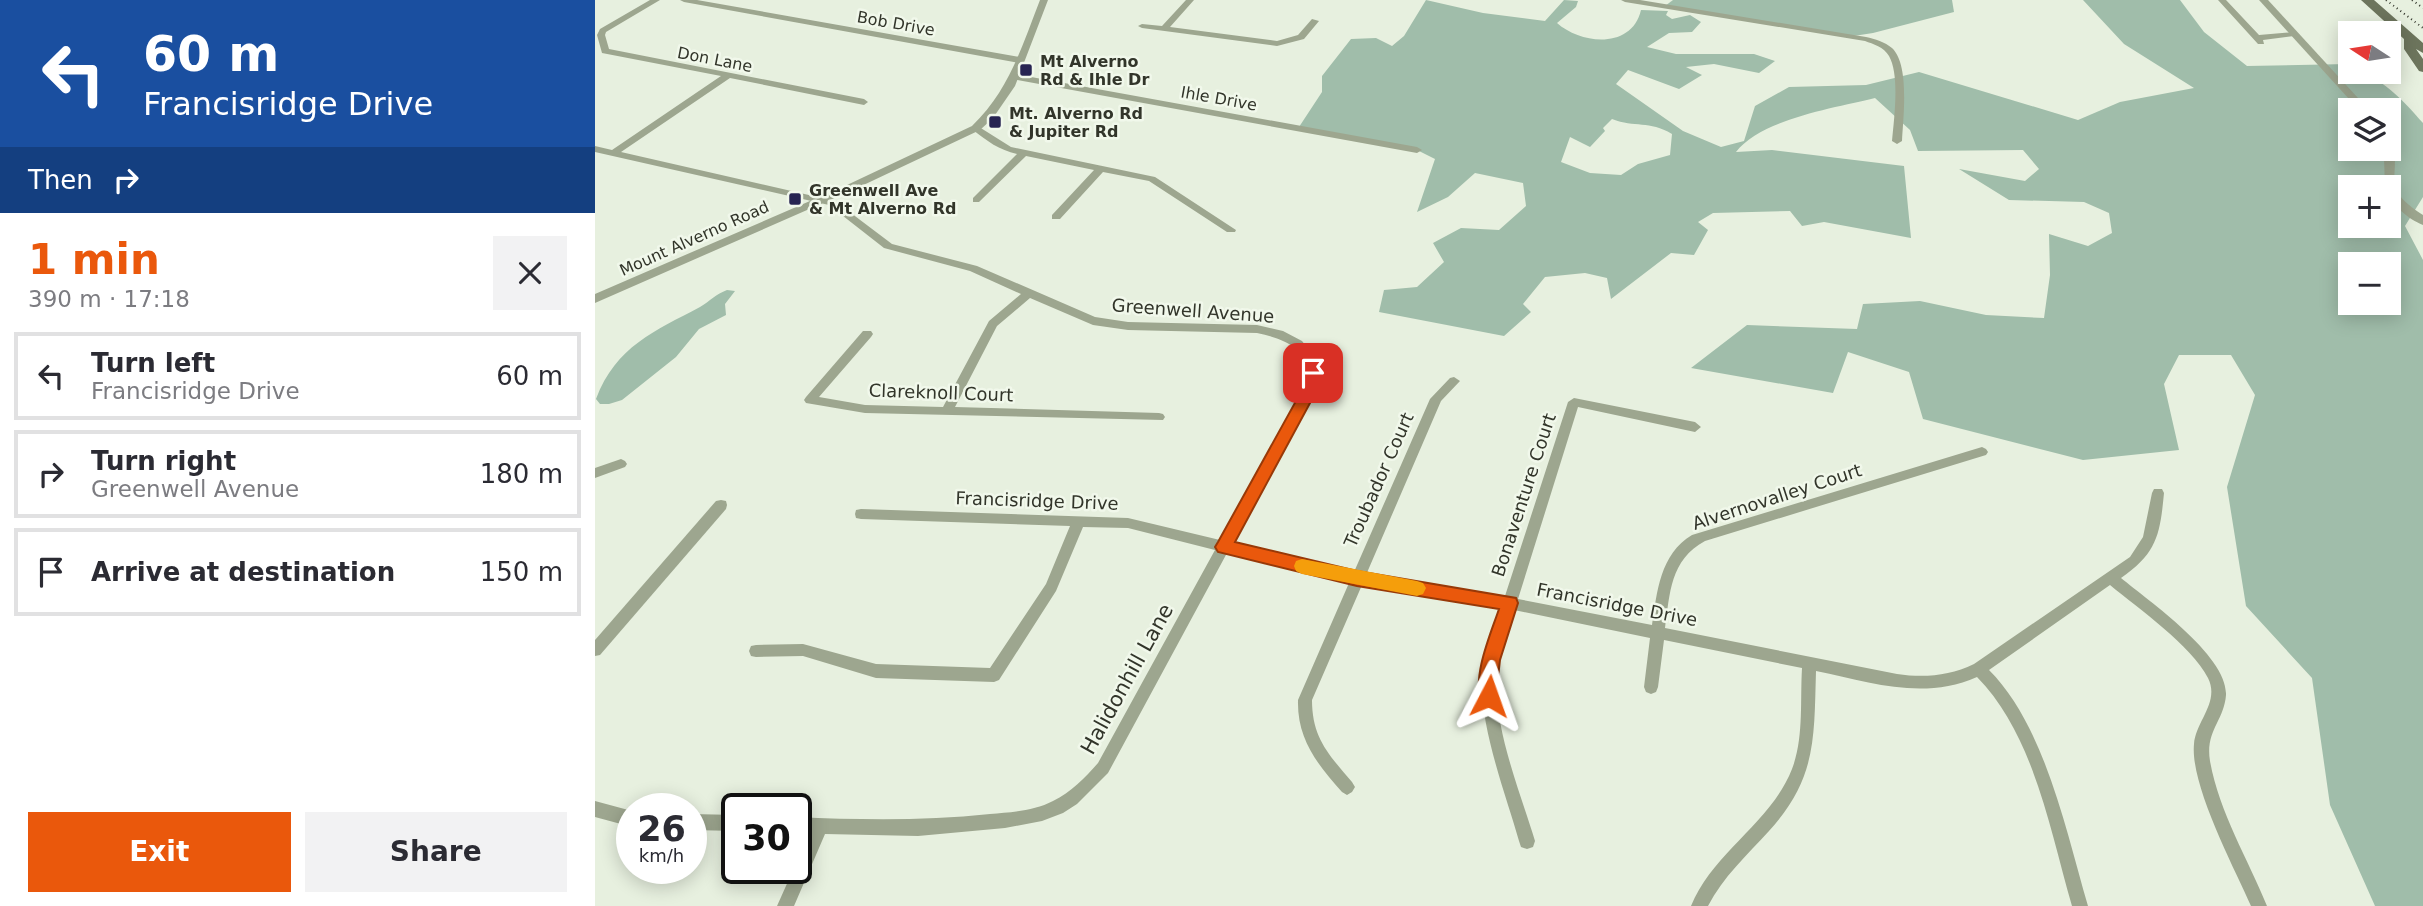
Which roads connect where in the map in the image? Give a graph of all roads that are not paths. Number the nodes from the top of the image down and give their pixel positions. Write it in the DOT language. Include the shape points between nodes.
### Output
graph roads {
  1 [pos="656,0"];
  2 [pos="684,0"];
  3 [pos="1044,0"];
  4 [pos="1190,0"];
  5 [pos="1625,0"];
  6 [pos="2223,0"];
  7 [pos="2263,0"];
  8 [pos="2367,0"];
  9 [pos="1315,20"];
  10 [pos="595,24"];
  11 [pos="609,26"];
  12 [pos="1142,26"];
  13 [pos="1165,27"];
  14 [pos="2294,34"];
  15 [pos="2408,36"];
  16 [pos="2423,49"];
  17 [pos="1020,60"];
  18 [pos="2423,68"];
  19 [pos="727,76"];
  20 [pos="1014,77"];
  21 [pos="2353,98"];
  22 [pos="864,102"];
  23 [pos="976,128"];
  24 [pos="1897,141"];
  25 [pos="595,149"];
  26 [pos="1417,150"];
  27 [pos="614,153"];
  28 [pos="1023,153"];
  29 [pos="2392,161"];
  30 [pos="1101,168"];
  31 [pos="821,200"];
  32 [pos="976,200"];
  33 [pos="1056,217"];
  34 [pos="2423,221"];
  35 [pos="1231,230"];
  36 [pos="1029,293"];
  37 [pos="595,299"];
  38 [pos="867,334"];
  39 [pos="1454,382"];
  40 [pos="947,411"];
  41 [pos="1159,417"];
  42 [pos="1695,427"];
  43 [pos="1982,452"];
  44 [pos="621,464"];
  45 [pos="595,473"];
  46 [pos="2158,493"];
  47 [pos="720,505"];
  48 [pos="860,514"];
  49 [pos="1079,520"];
  50 [pos="1224,547"];
  51 [pos="2111,578"];
  52 [pos="1357,579"];
  53 [pos="1509,603"];
  54 [pos="1659,633"];
  55 [pos="595,650"];
  56 [pos="756,651"];
  57 [pos="1809,663"];
  58 [pos="1979,669"];
  59 [pos="1651,687"];
  60 [pos="1347,787"];
  61 [pos="595,809"];
  62 [pos="616,815"];
  63 [pos="812,826"];
  64 [pos="821,826"];
  65 [pos="1527,841"];
  66 [pos="785,906"];
  67 [pos="1699,906"];
  68 [pos="2080,906"];
  69 [pos="2259,906"];
  1 -- 11 [label="street"];
  2 -- 17 [label="street, Bob Drive"];
  3 -- 17 [label="street, Mount Alverno Road"];
  4 -- 13 [label="street"];
  5 -- 24 [label="street" via="1882,45 1895,61"];
  6 -- 14 [label="street" via="2259,40"];
  7 -- 14 [label="street"];
  8 -- 15 [label="main road"];
  9 -- 13 [label="street" via="1301,37 1277,44"];
  10 -- 11 [label="street"];
  11 -- 19 [label="street, Don Lane" via="601,35 603,49 609,53"];
  12 -- 13 [label="street"];
  14 -- 21 [label="street"];
  15 -- 16 [label="main road"];
  15 -- 18 [label="main road" via="2410,49"];
  17 -- 20 [label="street, Mount Alverno Road"];
  19 -- 22 [label="street, Don Lane"];
  19 -- 27 [label="street"];
  20 -- 23 [label="street, Mount Alverno Road" via="1000,106"];
  20 -- 26 [label="street, Ihle Drive"];
  23 -- 28 [label="street" via="1000,146"];
  23 -- 31 [label="street, Mount Alverno Road"];
  25 -- 27 [label="street, Greenwell Avenue"];
  27 -- 31 [label="street, Greenwell Avenue"];
  28 -- 30 [label="street"];
  28 -- 32 [label="street"];
  29 -- 34 [label="street" via="2392,189 2404,207"];
  30 -- 33 [label="street"];
  30 -- 35 [label="street" via="1160,183"];
  31 -- 36 [label="street, Greenwell Avenue" via="839,206 888,246 973,268"];
  31 -- 37 [label="street, Mount Alverno Road"];
  36 -- 40 [label="street" via="993,324"];
  36 -- 50 [label="street, Greenwell Avenue" via="1081,317 1109,324 1257,329 1279,334 1302,348 1313,373 1308,392"];
  38 -- 40 [label="street, Clareknoll Court" via="810,400 865,409"];
  39 -- 52 [label="street, Troubador Court" via="1436,399"];
  40 -- 41 [label="street, Clareknoll Court"];
  42 -- 53 [label="street, Bonaventure Court" via="1574,402"];
  43 -- 54 [label="street, Alvernovalley Court" via="1691,542 1670,568"];
  44 -- 45 [label="street"];
  46 -- 51 [label="street, Francisridge Drive" via="2150,540 2135,561"];
  47 -- 55 [label="street"];
  48 -- 49 [label="street, Francisridge Drive"];
  49 -- 50 [label="street, Francisridge Drive" via="1128,523"];
  49 -- 56 [label="street" via="1051,587 993,675 876,671 803,650"];
  50 -- 52 [label="street, Francisridge Drive"];
  50 -- 64 [label="street, Halidonhill Lane" via="1103,768 1080,793 1031,817 897,828"];
  51 -- 58 [label="street, Francisridge Drive"];
  51 -- 69 [label="street" via="2200,654 2214,674 2219,703 2204,731 2201,759"];
  52 -- 53 [label="street, Francisridge Drive"];
  52 -- 60 [label="street, Troubador Court" via="1308,690 1304,711 1311,743"];
  53 -- 54 [label="street, Francisridge Drive"];
  53 -- 65 [label="street, Bonaventure Court" via="1491,660 1489,696"];
  54 -- 57 [label="street, Francisridge Drive"];
  54 -- 59 [label="street, Alvernovalley Court"];
  57 -- 58 [label="street, Francisridge Drive" via="1924,684 1952,680"];
  57 -- 67 [label="street" via="1804,749 1794,784"];
  58 -- 68 [label="street" via="2012,710 2031,747"];
  61 -- 62 [label="street"];
  63 -- 64 [label="street, Halidonhill Lane"];
  64 -- 66 [label="street"];
}
